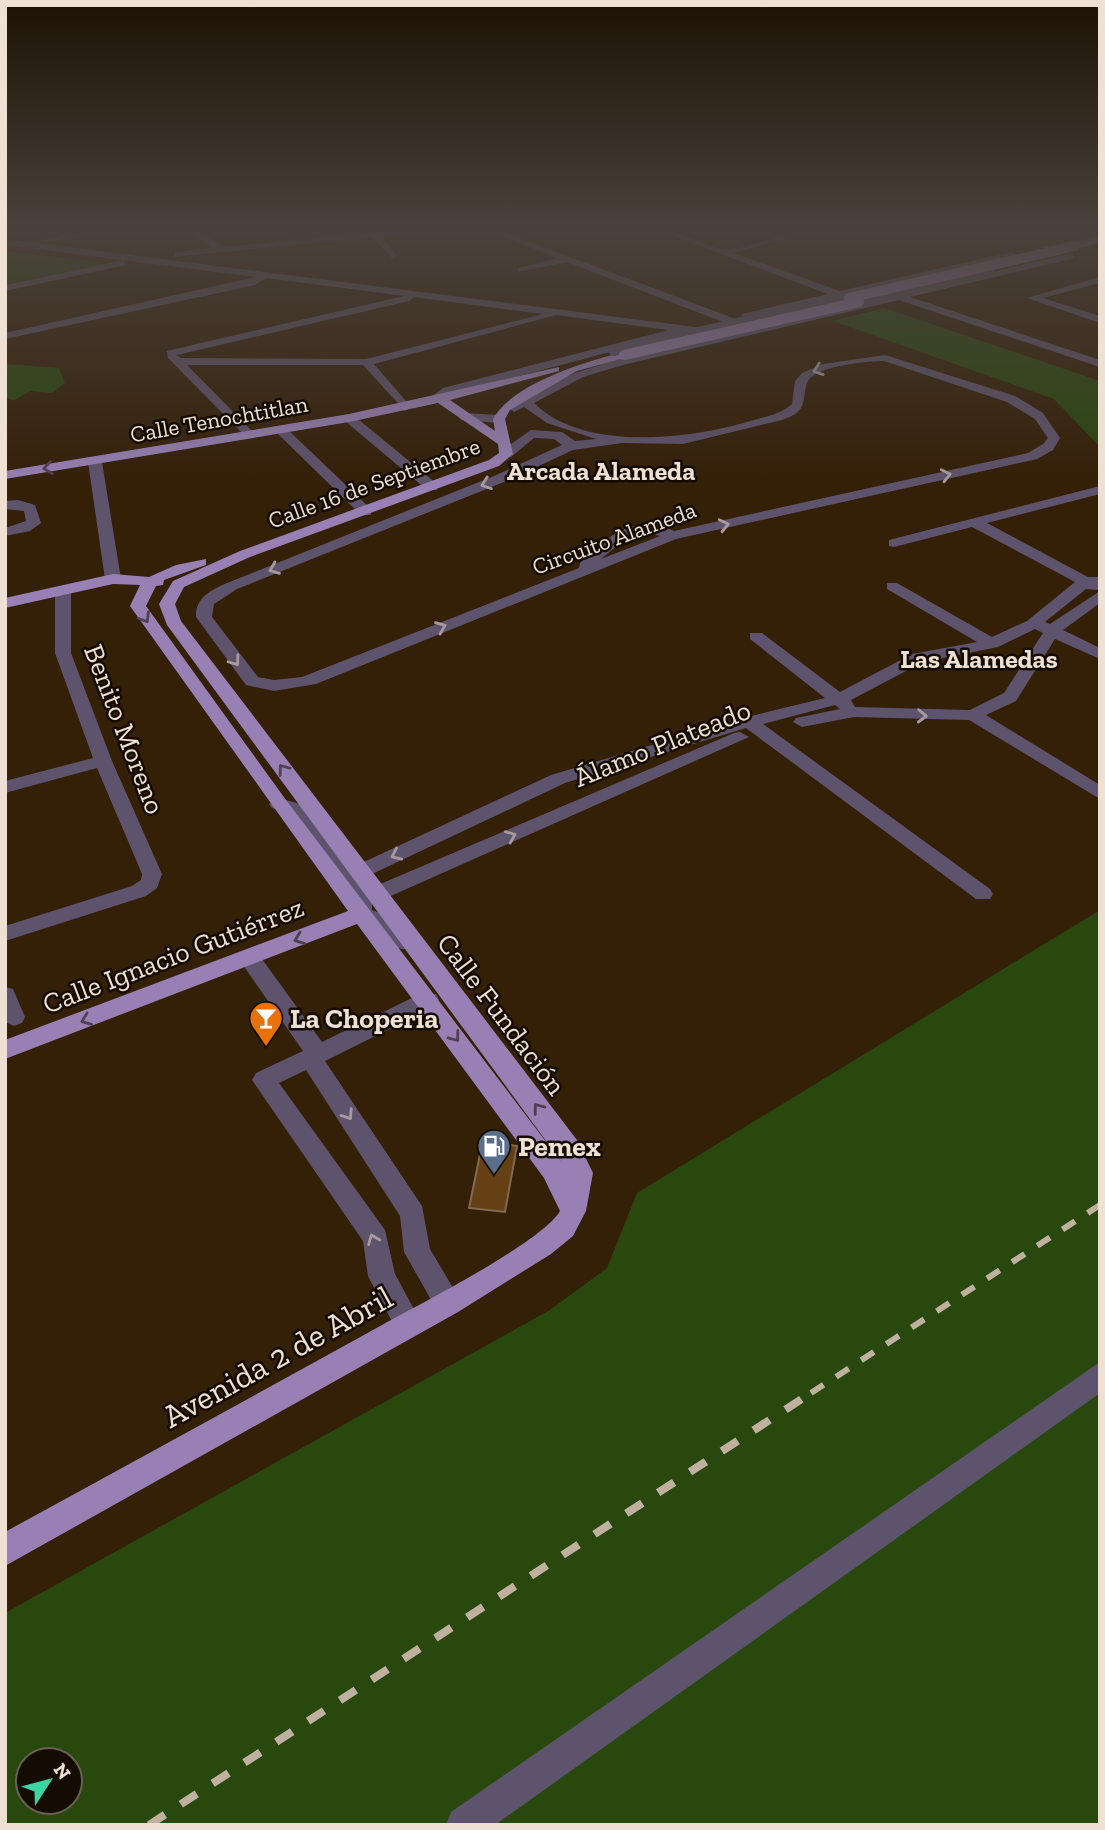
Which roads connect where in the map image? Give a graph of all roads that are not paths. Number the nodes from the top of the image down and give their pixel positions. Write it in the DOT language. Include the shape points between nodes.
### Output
graph roads {
  1 [pos="91,316"];
  2 [pos="334,316"];
  3 [pos="529,316"];
  4 [pos="548,316"];
  5 [pos="588,316"];
  6 [pos="719,316"];
  7 [pos="752,316"];
  8 [pos="781,316"];
  9 [pos="793,316"];
  10 [pos="803,316"];
  11 [pos="956,316"];
  12 [pos="542,318"];
  13 [pos="729,320"];
  14 [pos="603,326"];
  15 [pos="688,329"];
  16 [pos="757,331"];
  17 [pos="666,333"];
  18 [pos="5,336"];
  19 [pos="712,338"];
  20 [pos="599,349"];
  21 [pos="619,353"];
  22 [pos="173,357"];
  23 [pos="366,362"];
  24 [pos="1100,364"];
  25 [pos="440,399"];
  26 [pos="523,400"];
  27 [pos="405,407"];
  28 [pos="501,415"];
  29 [pos="465,417"];
  30 [pos="349,418"];
  31 [pos="546,418"];
  32 [pos="281,430"];
  33 [pos="531,434"];
  34 [pos="248,435"];
  35 [pos="624,439"];
  36 [pos="570,446"];
  37 [pos="505,449"];
  38 [pos="95,462"];
  39 [pos="5,475"];
  40 [pos="432,487"];
  41 [pos="1100,490"];
  42 [pos="5,505"];
  43 [pos="366,512"];
  44 [pos="973,522"];
  45 [pos="5,532"];
  46 [pos="672,536"];
  47 [pos="894,542"];
  48 [pos="244,554"];
  49 [pos="575,574"];
  50 [pos="113,579"];
  51 [pos="149,581"];
  52 [pos="178,584"];
  53 [pos="1095,584"];
  54 [pos="892,586"];
  55 [pos="63,590"];
  56 [pos="1100,596"];
  57 [pos="5,603"];
  58 [pos="1033,624"];
  59 [pos="1053,630"];
  60 [pos="756,636"];
  61 [pos="992,644"];
  62 [pos="1100,654"];
  63 [pos="840,699"];
  64 [pos="854,712"];
  65 [pos="973,715"];
  66 [pos="753,726"];
  67 [pos="103,761"];
  68 [pos="5,787"];
  69 [pos="1100,793"];
  70 [pos="279,803"];
  71 [pos="359,878"];
  72 [pos="377,894"];
  73 [pos="983,894"];
  74 [pos="362,914"];
  75 [pos="5,934"];
  76 [pos="249,958"];
  77 [pos="436,991"];
  78 [pos="5,995"];
  79 [pos="14,1017"];
  80 [pos="5,1050"];
  81 [pos="314,1056"];
  82 [pos="573,1211"];
  83 [pos="448,1303"];
  84 [pos="408,1324"];
  85 [pos="1100,1376"];
  86 [pos="5,1550"];
  87 [pos="464,1825"];
  1 -- 18 [label="street"];
  2 -- 22 [label="street"];
  3 -- 12 [label="street"];
  4 -- 12 [label="street"];
  5 -- 15 [label="street"];
  6 -- 13 [label="street"];
  7 -- 13 [label="street, Calle Tenochtitlan"];
  8 -- 21 [label="street, Calle Tenochtitlan, bridge"];
  9 -- 19 [label="main road, Calle Tenochtitlan, bridge"];
  10 -- 16 [label="street, Calle Tenochtitlan"];
  11 -- 24 [label="street"];
  12 -- 14 [label="street"];
  12 -- 23 [label="street"];
  13 -- 15 [label="street, Calle Tenochtitlan"];
  13 -- 16 [label="street"];
  14 -- 17 [label="street"];
  14 -- 20 [label="street" via="612,334 611,342"];
  15 -- 17 [label="street, Calle Tenochtitlan"];
  15 -- 19 [label="street"];
  16 -- 19 [label="street, Calle Tenochtitlan"];
  17 -- 19 [label="street"];
  17 -- 20 [label="street, Calle Tenochtitlan"];
  19 -- 21 [label="main road, Calle Tenochtitlan, bridge"];
  19 -- 26 [label="street, Calle Tenochtitlan" via="596,368"];
  20 -- 25 [label="street, Calle Tenochtitlan" via="447,391"];
  21 -- 25 [label="main road, Calle Tenochtitlan"];
  21 -- 26 [label="main road, Calle 16 de Septiembre" via="573,369"];
  22 -- 23 [label="street"];
  22 -- 34 [label="street"];
  23 -- 27 [label="street"];
  25 -- 27 [label="main road, Calle Tenochtitlan"];
  25 -- 29 [label="main road, Calle 16 de Septiembre"];
  26 -- 28 [label="main road, Calle 16 de Septiembre"];
  26 -- 31 [label="street, Circuito Alameda"];
  27 -- 30 [label="main road, Calle Tenochtitlan"];
  28 -- 29 [label="street"];
  28 -- 37 [label="main road, Calle 16 de Septiembre"];
  29 -- 37 [label="main road, Calle 16 de Septiembre"];
  30 -- 32 [label="main road, Calle Tenochtitlan"];
  30 -- 40 [label="street"];
  31 -- 33 [label="street"];
  31 -- 35 [label="street, Circuito Alameda" via="576,430"];
  32 -- 34 [label="main road, Calle Tenochtitlan"];
  32 -- 43 [label="street"];
  33 -- 36 [label="street" via="562,436"];
  33 -- 37 [label="street"];
  34 -- 38 [label="main road, Calle Tenochtitlan"];
  35 -- 36 [label="street, Circuito Alameda"];
  46 -- 35 [label="street, Circuito Alameda, one-way" via="1031,456 1054,438 1039,416 1011,399 901,361 876,358 810,372 801,381 799,402 788,413 684,440"];
  36 -- 49 [label="street, Circuito Alameda, one-way" via="232,586 210,598 203,611 244,675 275,687 310,680"];
  37 -- 40 [label="main road, Calle 16 de Septiembre" via="494,463"];
  38 -- 39 [label="main road, Calle Tenochtitlan, one-way"];
  38 -- 50 [label="street"];
  40 -- 43 [label="main road, Calle 16 de Septiembre"];
  41 -- 44 [label="street"];
  42 -- 45 [label="street" via="18,503 30,508 34,523"];
  43 -- 48 [label="main road, Calle 16 de Septiembre"];
  44 -- 47 [label="street"];
  44 -- 53 [label="street"];
  46 -- 49 [label="street, Circuito Alameda"];
  46 -- 49 [label="street" via="643,529 616,535"];
  48 -- 51 [label="main road" via="205,560"];
  48 -- 52 [label="main road"];
  50 -- 51 [label="main road"];
  50 -- 55 [label="main road"];
  51 -- 52 [label="main road"];
  51 -- 70 [label="main road, one-way" via="140,592 138,606"];
  71 -- 52 [label="main road, Calle Fundación, one-way" via="173,622 167,604"];
  53 -- 58 [label="street, Álamo Plateado"];
  54 -- 61 [label="street"];
  55 -- 57 [label="main road"];
  55 -- 67 [label="street, Benito Moreno" via="63,653"];
  56 -- 59 [label="street, Álamo Plateado"];
  58 -- 59 [label="street"];
  58 -- 61 [label="street, Álamo Plateado"];
  59 -- 62 [label="street"];
  59 -- 65 [label="street, Álamo Plateado" via="1010,697"];
  60 -- 63 [label="street"];
  61 -- 63 [label="street, Álamo Plateado" via="918,658"];
  63 -- 64 [label="street"];
  63 -- 66 [label="street, Álamo Plateado"];
  64 -- 65 [label="street, Álamo Plateado, one-way"];
  64 -- 66 [label="street, Álamo Plateado"];
  65 -- 69 [label="street"];
  66 -- 71 [label="street, Álamo Plateado, one-way" via="558,779"];
  72 -- 66 [label="street, Álamo Plateado, one-way"];
  66 -- 73 [label="street"];
  67 -- 68 [label="street"];
  67 -- 75 [label="street, Benito Moreno" via="152,874 150,883 139,891"];
  70 -- 71 [label="street" via="297,809 348,875"];
  70 -- 74 [label="main road"];
  71 -- 72 [label="main road, Calle Fundación"];
  71 -- 74 [label="street"];
  72 -- 77 [label="main road, Calle Fundación"];
  74 -- 76 [label="main road, Calle Ignacio Gutiérrez, one-way"];
  74 -- 77 [label="street" via="386,923 433,980"];
  76 -- 80 [label="main road, Calle Ignacio Gutiérrez, one-way"];
  76 -- 81 [label="street"];
  77 -- 81 [label="street"];
  77 -- 82 [label="main road, Calle Fundación" via="568,1147 580,1173"];
  78 -- 79 [label="street"];
  81 -- 83 [label="street, one-way" via="413,1214 417,1252"];
  84 -- 81 [label="street, one-way" via="382,1276 376,1238 264,1080"];
  82 -- 83 [label="main road, Avenida 2 de Abril" via="564,1228 542,1246"];
  83 -- 84 [label="main road, Avenida 2 de Abril"];
  84 -- 86 [label="main road, Avenida 2 de Abril"];
  85 -- 87 [label="street"];
}
